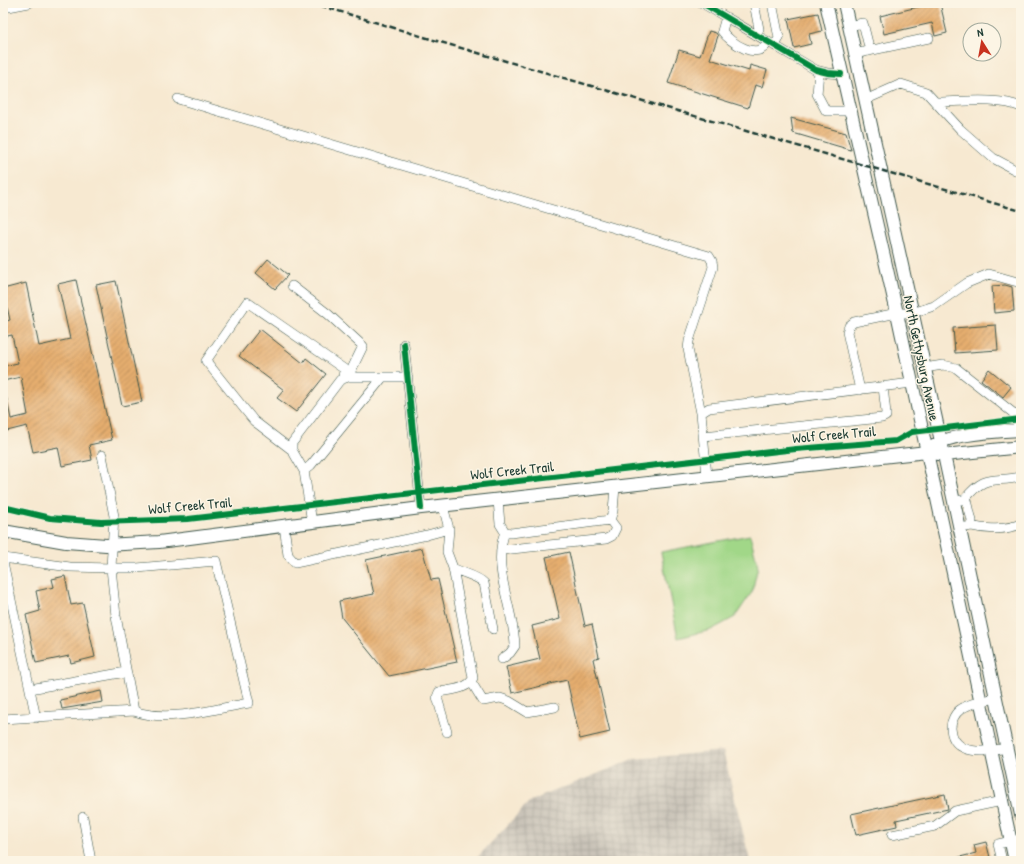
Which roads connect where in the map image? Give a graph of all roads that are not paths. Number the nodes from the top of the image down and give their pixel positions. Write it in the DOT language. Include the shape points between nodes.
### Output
graph roads {
  1 [pos="29,3"];
  2 [pos="702,3"];
  3 [pos="754,3"];
  4 [pos="772,3"];
  5 [pos="826,3"];
  6 [pos="844,3"];
  7 [pos="3,8"];
  8 [pos="726,17"];
  9 [pos="848,26"];
  10 [pos="756,35"];
  11 [pos="929,38"];
  12 [pos="771,44"];
  13 [pos="870,51"];
  14 [pos="854,54"];
  15 [pos="819,71"];
  16 [pos="841,74"];
  17 [pos="178,99"];
  18 [pos="865,100"];
  19 [pos="934,102"];
  20 [pos="1021,107"];
  21 [pos="850,111"];
  22 [pos="1021,173"];
  23 [pos="1021,283"];
  24 [pos="292,286"];
  25 [pos="897,313"];
  26 [pos="912,313"];
  27 [pos="404,344"];
  28 [pos="924,368"];
  29 [pos="383,377"];
  30 [pos="408,377"];
  31 [pos="345,378"];
  32 [pos="912,383"];
  33 [pos="883,387"];
  34 [pos="860,390"];
  35 [pos="702,414"];
  36 [pos="1020,430"];
  37 [pos="703,436"];
  38 [pos="940,441"];
  39 [pos="1021,447"];
  40 [pos="292,450"];
  41 [pos="927,452"];
  42 [pos="102,455"];
  43 [pos="944,455"];
  44 [pos="304,471"];
  45 [pos="707,476"];
  46 [pos="1021,477"];
  47 [pos="615,487"];
  48 [pos="498,500"];
  49 [pos="960,500"];
  50 [pos="444,506"];
  51 [pos="421,508"];
  52 [pos="610,520"];
  53 [pos="312,523"];
  54 [pos="1021,524"];
  55 [pos="284,526"];
  56 [pos="965,527"];
  57 [pos="449,528"];
  58 [pos="3,531"];
  59 [pos="505,532"];
  60 [pos="112,545"];
  61 [pos="502,550"];
  62 [pos="3,558"];
  63 [pos="3,562"];
  64 [pos="111,568"];
  65 [pos="453,568"];
  66 [pos="493,629"];
  67 [pos="502,659"];
  68 [pos="126,672"];
  69 [pos="472,682"];
  70 [pos="30,689"];
  71 [pos="996,698"];
  72 [pos="981,701"];
  73 [pos="555,707"];
  74 [pos="134,711"];
  75 [pos="36,718"];
  76 [pos="3,719"];
  77 [pos="447,732"];
  78 [pos="1007,748"];
  79 [pos="991,751"];
  80 [pos="1002,801"];
  81 [pos="1021,815"];
  82 [pos="83,817"];
  83 [pos="892,835"];
  84 [pos="1016,840"];
  85 [pos="91,861"];
  86 [pos="1002,861"];
  87 [pos="1015,861"];
  1 -- 7 [label="street"];
  2 -- 8 [label="street"];
  3 -- 10 [label="street" via="759,29"];
  4 -- 12 [label="street" via="779,38"];
  5 -- 16 [label="main road, North Gettysburg Avenue"];
  6 -- 9 [label="main road, North Gettysburg Avenue"];
  8 -- 10 [label="street"];
  8 -- 12 [label="street" via="722,31 728,40 753,51 759,51"];
  9 -- 13 [label="street" via="864,23"];
  9 -- 14 [label="main road, North Gettysburg Avenue"];
  10 -- 12 [label="street"];
  11 -- 13 [label="street"];
  12 -- 15 [label="street"];
  13 -- 14 [label="street"];
  14 -- 18 [label="main road, North Gettysburg Avenue"];
  15 -- 16 [label="street"];
  15 -- 21 [label="street" via="817,94 826,111"];
  16 -- 21 [label="main road, North Gettysburg Avenue"];
  17 -- 35 [label="street" via="709,256 713,267 688,349"];
  18 -- 19 [label="street" via="901,84 926,92"];
  18 -- 26 [label="main road, North Gettysburg Avenue"];
  19 -- 20 [label="street" via="996,101 1013,103"];
  19 -- 22 [label="street" via="960,130 993,158"];
  21 -- 25 [label="main road, North Gettysburg Avenue"];
  23 -- 26 [label="street" via="989,274 967,282 934,306"];
  24 -- 31 [label="street" via="328,314 362,346"];
  25 -- 26 [label="street"];
  25 -- 32 [label="main road, North Gettysburg Avenue"];
  25 -- 34 [label="street" via="854,322 849,326 847,332"];
  26 -- 28 [label="main road, North Gettysburg Avenue"];
  27 -- 30 [label="street"];
  28 -- 36 [label="street" via="943,365 956,368 1017,416"];
  28 -- 38 [label="main road, North Gettysburg Avenue"];
  29 -- 30 [label="street"];
  29 -- 31 [label="street"];
  29 -- 44 [label="street"];
  30 -- 51 [label="street"];
  31 -- 40 [label="street" via="340,380 292,443"];
  31 -- 40 [label="street" via="344,368 247,302 206,361 254,421"];
  32 -- 33 [label="street"];
  32 -- 41 [label="main road, North Gettysburg Avenue"];
  33 -- 34 [label="street"];
  33 -- 37 [label="street" via="886,416 882,418"];
  34 -- 35 [label="street" via="709,408"];
  35 -- 37 [label="street"];
  36 -- 38 [label="main road"];
  37 -- 45 [label="street"];
  38 -- 41 [label="main road"];
  38 -- 43 [label="main road, North Gettysburg Avenue"];
  39 -- 43 [label="main road"];
  40 -- 44 [label="street"];
  41 -- 43 [label="main road"];
  41 -- 45 [label="main road"];
  41 -- 72 [label="main road, North Gettysburg Avenue"];
  42 -- 60 [label="street" via="114,516"];
  43 -- 49 [label="main road, North Gettysburg Avenue"];
  44 -- 53 [label="street"];
  45 -- 47 [label="main road"];
  46 -- 49 [label="street" via="987,480"];
  47 -- 48 [label="main road"];
  47 -- 52 [label="street" via="614,511"];
  48 -- 50 [label="main road"];
  48 -- 59 [label="street" via="500,524"];
  49 -- 56 [label="main road, North Gettysburg Avenue"];
  50 -- 51 [label="main road"];
  50 -- 57 [label="street"];
  51 -- 53 [label="main road"];
  52 -- 59 [label="street"];
  52 -- 61 [label="street" via="616,528 612,536 606,538"];
  53 -- 55 [label="main road"];
  54 -- 56 [label="street" via="996,528"];
  55 -- 57 [label="street" via="288,555 295,563 427,536"];
  55 -- 60 [label="main road" via="159,542"];
  56 -- 71 [label="main road, North Gettysburg Avenue"];
  57 -- 65 [label="street" via="447,552"];
  58 -- 60 [label="main road" via="66,542"];
  59 -- 61 [label="street"];
  60 -- 64 [label="street"];
  61 -- 67 [label="street" via="501,560 515,646"];
  62 -- 64 [label="street" via="70,567"];
  63 -- 70 [label="street"];
  64 -- 68 [label="street"];
  64 -- 74 [label="street" via="216,561 248,702 166,716 152,716"];
  65 -- 66 [label="street" via="480,578 484,583"];
  65 -- 69 [label="street"];
  68 -- 70 [label="street"];
  68 -- 74 [label="street"];
  69 -- 73 [label="street" via="483,700 500,698 527,712"];
  69 -- 77 [label="street" via="467,686 439,692 437,697"];
  70 -- 75 [label="street"];
  71 -- 72 [label="street"];
  71 -- 78 [label="main road, North Gettysburg Avenue"];
  72 -- 79 [label="main road, North Gettysburg Avenue"];
  72 -- 79 [label="street" via="959,710 951,724 951,731 957,743 964,748 978,752"];
  74 -- 75 [label="street"];
  75 -- 76 [label="street"];
  78 -- 79 [label="street"];
  78 -- 81 [label="main road, North Gettysburg Avenue"];
  79 -- 80 [label="main road, North Gettysburg Avenue"];
  80 -- 83 [label="street" via="955,811 935,826"];
  80 -- 84 [label="main road, North Gettysburg Avenue"];
  82 -- 85 [label="street"];
  84 -- 86 [label="street" via="998,844"];
  84 -- 87 [label="main road, North Gettysburg Avenue"];
}
